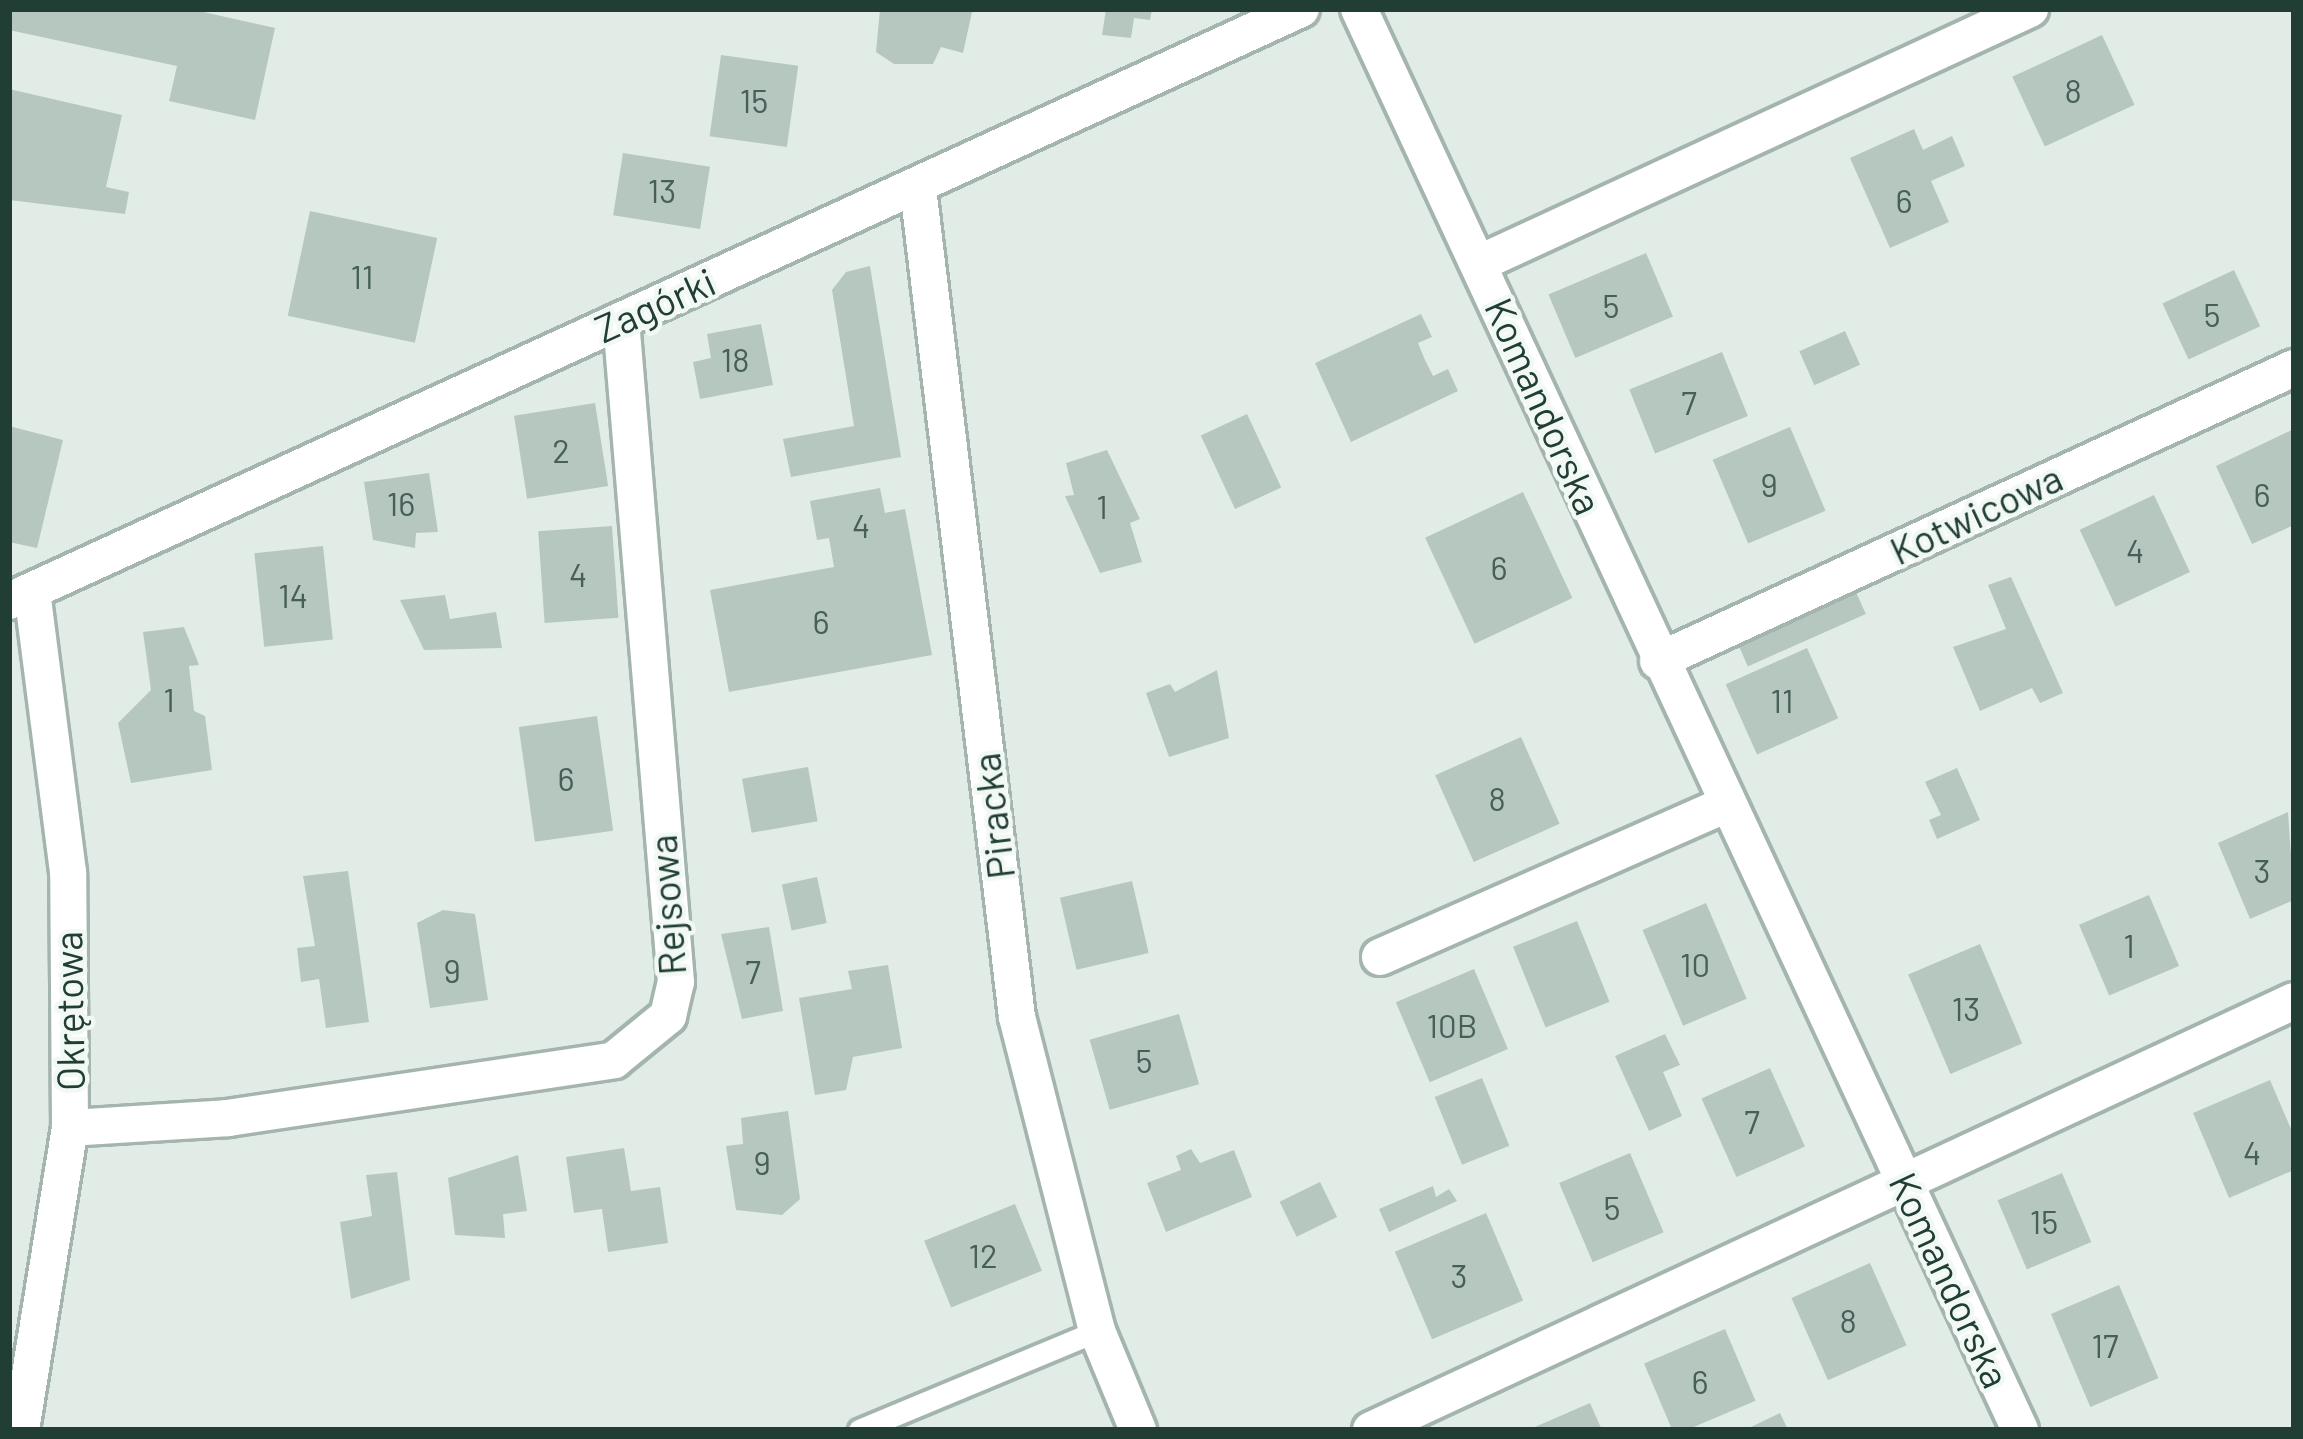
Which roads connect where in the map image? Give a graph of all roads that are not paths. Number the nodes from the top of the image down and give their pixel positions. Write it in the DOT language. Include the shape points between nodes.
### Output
graph roads {
  1 [pos="1301,9"];
  2 [pos="1360,9"];
  3 [pos="2030,9"];
  4 [pos="918,188"];
  5 [pos="1480,262"];
  6 [pos="620,320"];
  7 [pos="2294,368"];
  8 [pos="20,596"];
  9 [pos="1658,661"];
  10 [pos="1724,806"];
  11 [pos="1380,957"];
  12 [pos="2294,1001"];
  13 [pos="70,1128"];
  14 [pos="1902,1178"];
  15 [pos="1097,1331"];
  16 [pos="21,1430"];
  17 [pos="859,1430"];
  18 [pos="1138,1430"];
  19 [pos="1371,1430"];
  20 [pos="2020,1430"];
  1 -- 4 [label="street, Zagórki"];
  2 -- 5 [label="street, Komandorska"];
  3 -- 5 [label="street"];
  4 -- 6 [label="street, Zagórki"];
  4 -- 15 [label="street, Piracka" via="1017,1017"];
  5 -- 9 [label="street, Komandorska"];
  6 -- 8 [label="street, Zagórki"];
  6 -- 13 [label="street, Rejsowa" via="676,982 668,1016 614,1060 228,1118"];
  7 -- 9 [label="street, Kotwicowa"];
  8 -- 13 [label="street, Okrętowa" via="68,872"];
  9 -- 10 [label="street, Komandorska"];
  10 -- 11 [label="street"];
  10 -- 14 [label="street, Komandorska"];
  12 -- 14 [label="street"];
  13 -- 16 [label="street, Okrętowa"];
  14 -- 19 [label="street"];
  14 -- 20 [label="street, Komandorska"];
  15 -- 17 [label="lane"];
  15 -- 18 [label="street, Piracka"];
}
